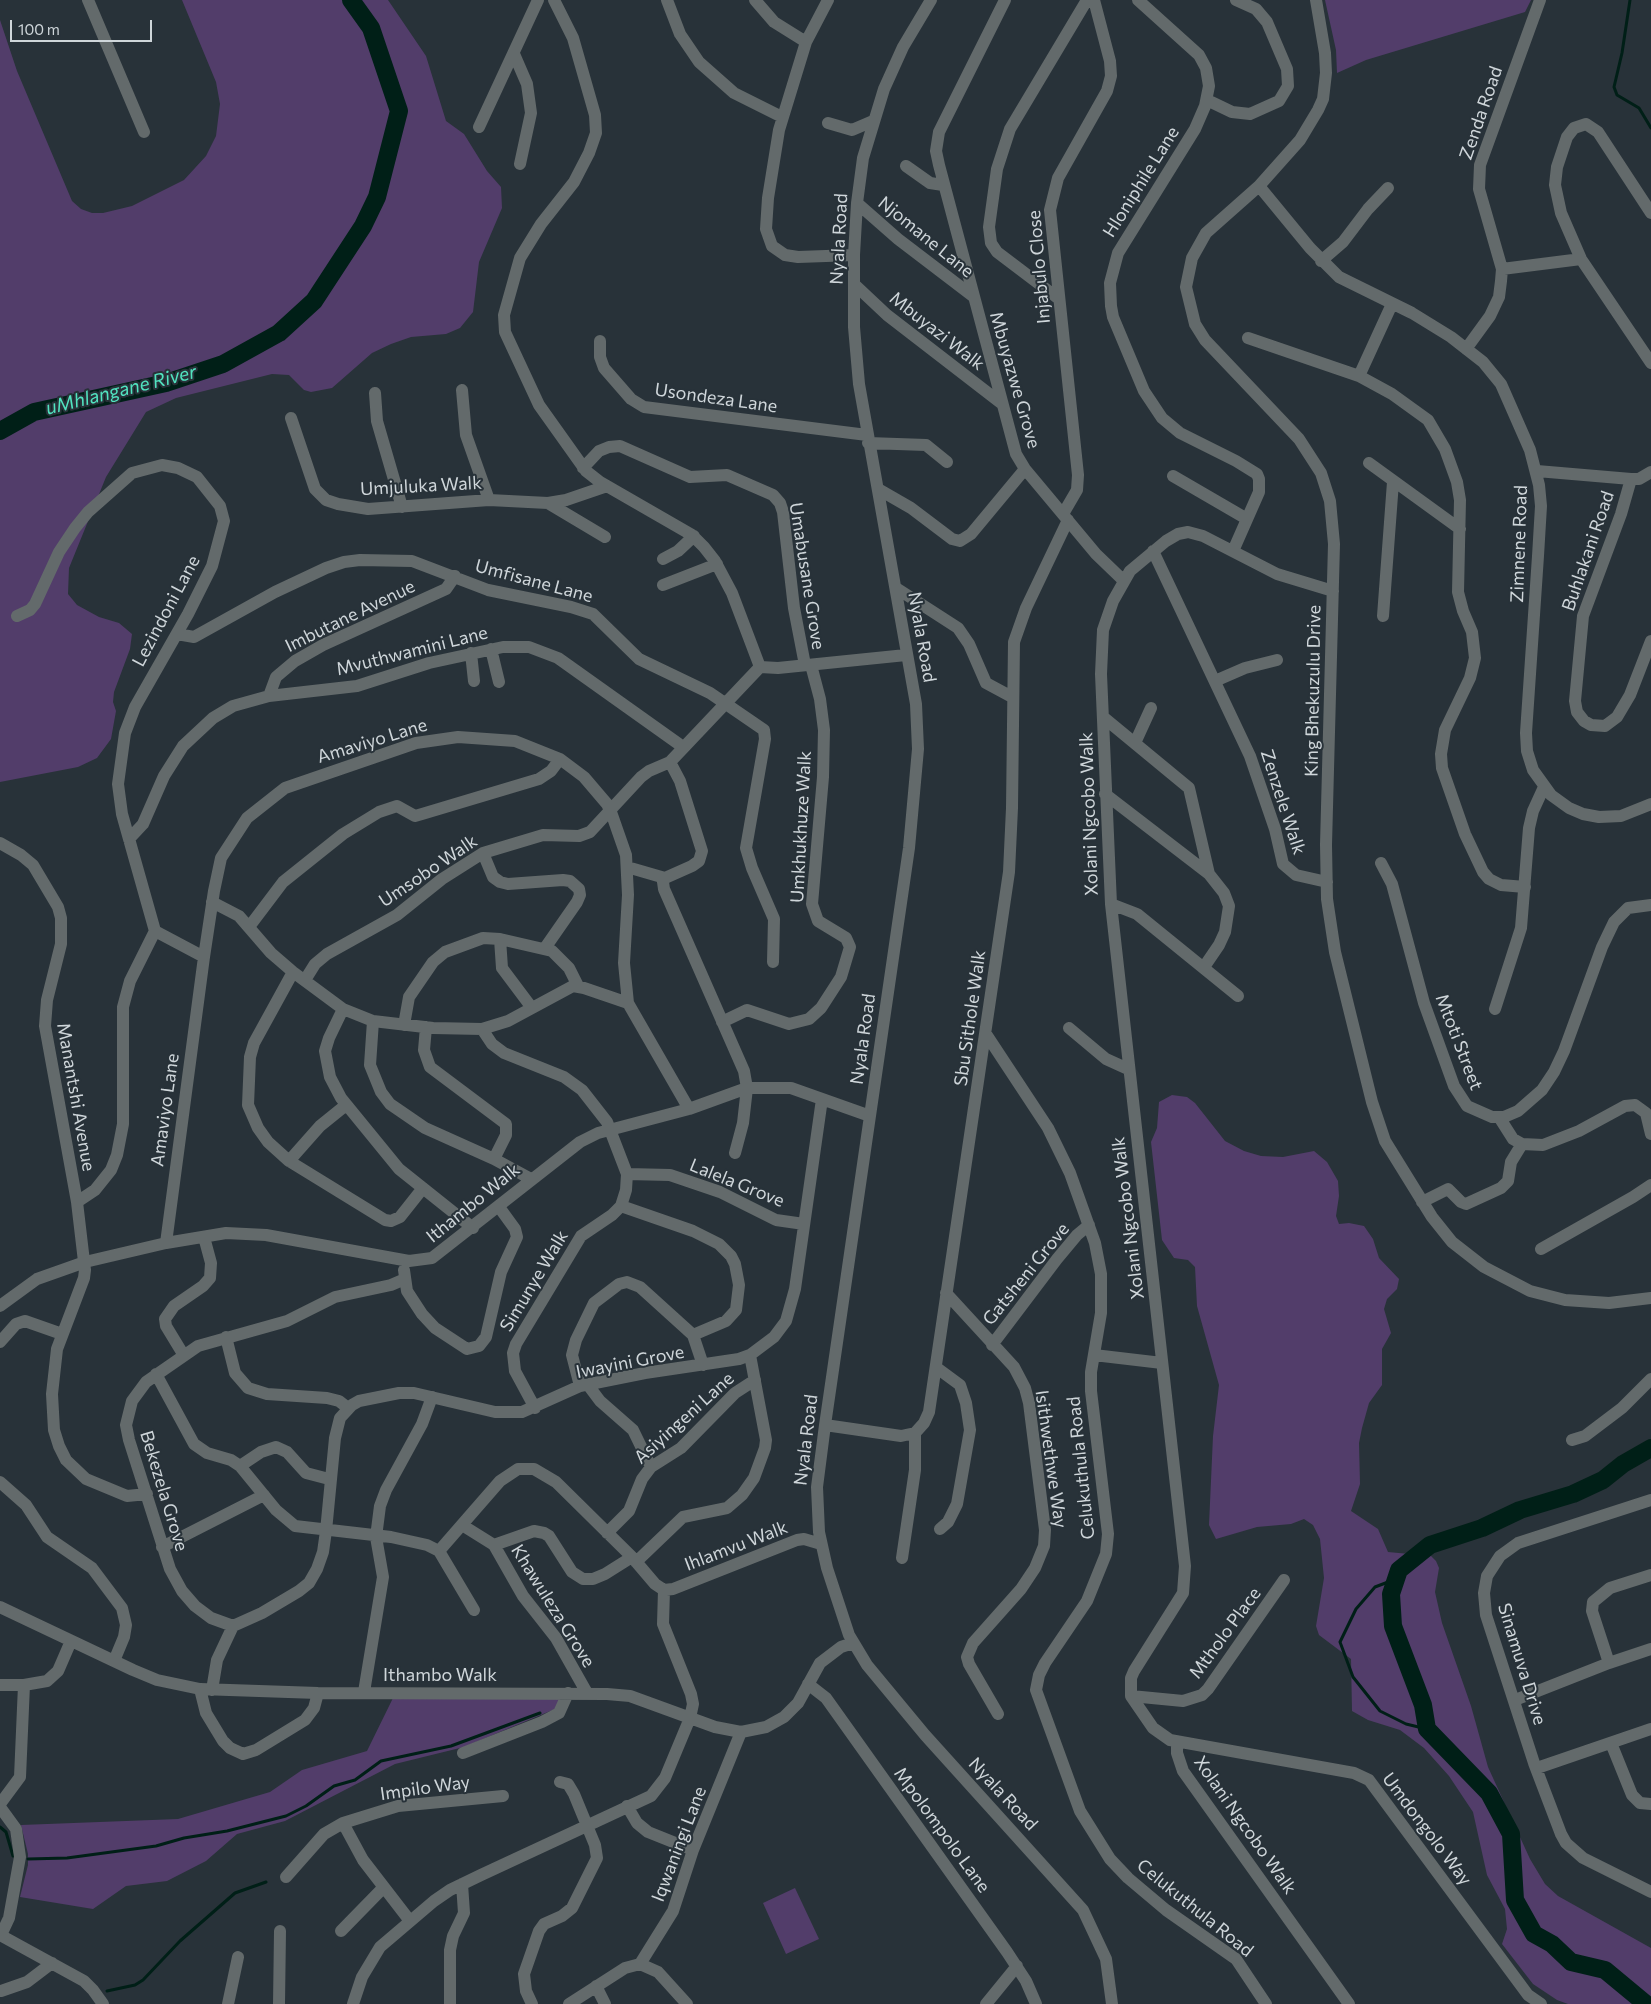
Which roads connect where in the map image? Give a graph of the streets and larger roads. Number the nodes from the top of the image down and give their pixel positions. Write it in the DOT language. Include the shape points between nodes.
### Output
graph roads {
  1 [pos="88,0"];
  2 [pos="538,0"];
  3 [pos="554,0"];
  4 [pos="667,0"];
  5 [pos="755,0"];
  6 [pos="828,0"];
  7 [pos="931,0"];
  8 [pos="1006,0"];
  9 [pos="1087,0"];
  10 [pos="1094,0"];
  11 [pos="1138,0"];
  12 [pos="1236,0"];
  13 [pos="1316,0"];
  14 [pos="1540,0"];
  15 [pos="806,42"];
  16 [pos="514,54"];
  17 [pos="1207,100"];
  18 [pos="782,117"];
  19 [pos="873,121"];
  20 [pos="828,123"];
  21 [pos="479,127"];
  22 [pos="144,132"];
  23 [pos="520,164"];
  24 [pos="906,166"];
  25 [pos="943,185"];
  26 [pos="1259,186"];
  27 [pos="1388,188"];
  28 [pos="857,203"];
  29 [pos="1651,213"];
  30 [pos="854,255"];
  31 [pos="1581,259"];
  32 [pos="1321,261"];
  33 [pos="1502,268"];
  34 [pos="854,284"];
  35 [pos="974,297"];
  36 [pos="1059,299"];
  37 [pos="1392,304"];
  38 [pos="1248,338"];
  39 [pos="600,341"];
  40 [pos="1466,349"];
  41 [pos="1651,363"];
  42 [pos="1359,376"];
  43 [pos="462,390"];
  44 [pos="375,393"];
  45 [pos="1001,403"];
  46 [pos="291,418"];
  47 [pos="867,439"];
  48 [pos="948,462"];
  49 [pos="1369,463"];
  50 [pos="583,468"];
  51 [pos="1025,469"];
  52 [pos="1538,471"];
  53 [pos="1651,472"];
  54 [pos="1173,476"];
  55 [pos="1631,479"];
  56 [pos="1393,482"];
  57 [pos="607,486"];
  58 [pos="878,489"];
  59 [pos="489,500"];
  60 [pos="548,503"];
  61 [pos="402,506"];
  62 [pos="1066,517"];
  63 [pos="1247,519"];
  64 [pos="1460,529"];
  65 [pos="694,536"];
  66 [pos="605,537"];
  67 [pos="1233,550"];
  68 [pos="1153,551"];
  69 [pos="663,559"];
  70 [pos="717,564"];
  71 [pos="455,576"];
  72 [pos="1123,580"];
  73 [pos="664,584"];
  74 [pos="896,588"];
  75 [pos="1333,591"];
  76 [pos="17,616"];
  77 [pos="1383,616"];
  78 [pos="177,634"];
  79 [pos="1651,641"];
  80 [pos="491,649"];
  81 [pos="471,653"];
  82 [pos="906,655"];
  83 [pos="1277,660"];
  84 [pos="808,665"];
  85 [pos="760,667"];
  86 [pos="1215,681"];
  87 [pos="474,682"];
  88 [pos="499,682"];
  89 [pos="269,696"];
  90 [pos="1012,697"];
  91 [pos="725,702"];
  92 [pos="1151,708"];
  93 [pos="1103,717"];
  94 [pos="1135,743"];
  95 [pos="683,747"];
  96 [pos="560,759"];
  97 [pos="670,762"];
  98 [pos="1544,787"];
  99 [pos="1105,794"];
  100 [pos="1651,804"];
  101 [pos="611,812"];
  102 [pos="129,839"];
  103 [pos="0,844"];
  104 [pos="483,853"];
  105 [pos="1381,862"];
  106 [pos="627,867"];
  107 [pos="1209,874"];
  108 [pos="665,878"];
  109 [pos="1327,882"];
  110 [pos="1525,887"];
  111 [pos="212,902"];
  112 [pos="1111,904"];
  113 [pos="1651,904"];
  114 [pos="249,928"];
  115 [pos="155,931"];
  116 [pos="500,939"];
  117 [pos="546,948"];
  118 [pos="204,957"];
  119 [pos="773,962"];
  120 [pos="1204,967"];
  121 [pos="293,972"];
  122 [pos="305,980"];
  123 [pos="578,986"];
  124 [pos="1238,996"];
  125 [pos="628,1003"];
  126 [pos="532,1008"];
  127 [pos="343,1009"];
  128 [pos="1495,1009"];
  129 [pos="373,1021"];
  130 [pos="722,1022"];
  131 [pos="404,1025"];
  132 [pos="426,1027"];
  133 [pos="1069,1028"];
  134 [pos="482,1030"];
  135 [pos="986,1034"];
  136 [pos="1128,1069"];
  137 [pos="746,1088"];
  138 [pos="822,1099"];
  139 [pos="346,1105"];
  140 [pos="689,1109"];
  141 [pos="870,1116"];
  142 [pos="1499,1117"];
  143 [pos="610,1130"];
  144 [pos="1651,1134"];
  145 [pos="1522,1144"];
  146 [pos="735,1153"];
  147 [pos="494,1159"];
  148 [pos="289,1161"];
  149 [pos="627,1174"];
  150 [pos="530,1179"];
  151 [pos="1651,1185"];
  152 [pos="423,1188"];
  153 [pos="76,1202"];
  154 [pos="1422,1202"];
  155 [pos="621,1206"];
  156 [pos="499,1207"];
  157 [pos="804,1224"];
  158 [pos="1089,1226"];
  159 [pos="473,1228"];
  160 [pos="204,1236"];
  161 [pos="166,1243"];
  162 [pos="1541,1250"];
  163 [pos="404,1260"];
  164 [pos="85,1262"];
  165 [pos="405,1279"];
  166 [pos="946,1293"];
  167 [pos="1651,1298"];
  168 [pos="0,1306"];
  169 [pos="62,1334"];
  170 [pos="694,1335"];
  171 [pos="226,1338"];
  172 [pos="0,1342"];
  173 [pos="992,1345"];
  174 [pos="183,1354"];
  175 [pos="1094,1354"];
  176 [pos="750,1355"];
  177 [pos="1162,1363"];
  178 [pos="703,1366"];
  179 [pos="937,1368"];
  180 [pos="156,1374"];
  181 [pos="1651,1379"];
  182 [pos="755,1380"];
  183 [pos="584,1385"];
  184 [pos="432,1397"];
  185 [pos="348,1408"];
  186 [pos="535,1408"];
  187 [pos="824,1425"];
  188 [pos="915,1433"];
  189 [pos="1572,1440"];
  190 [pos="240,1466"];
  191 [pos="651,1467"];
  192 [pos="329,1479"];
  193 [pos="0,1482"];
  194 [pos="147,1494"];
  195 [pos="264,1495"];
  196 [pos="1651,1500"];
  197 [pos="462,1525"];
  198 [pos="940,1529"];
  199 [pos="326,1531"];
  200 [pos="607,1532"];
  201 [pos="376,1537"];
  202 [pos="821,1544"];
  203 [pos="494,1545"];
  204 [pos="162,1546"];
  205 [pos="439,1551"];
  206 [pos="902,1558"];
  207 [pos="634,1559"];
  208 [pos="1651,1575"];
  209 [pos="1284,1580"];
  210 [pos="664,1590"];
  211 [pos="0,1607"];
  212 [pos="474,1610"];
  213 [pos="233,1626"];
  214 [pos="72,1641"];
  215 [pos="853,1643"];
  216 [pos="1651,1649"];
  217 [pos="114,1661"];
  218 [pos="1609,1663"];
  219 [pos="0,1684"];
  220 [pos="808,1684"];
  221 [pos="24,1685"];
  222 [pos="206,1690"];
  223 [pos="364,1692"];
  224 [pos="318,1693"];
  225 [pos="568,1693"];
  226 [pos="587,1693"];
  227 [pos="1131,1696"];
  228 [pos="1515,1700"];
  229 [pos="998,1714"];
  230 [pos="690,1718"];
  231 [pos="1651,1729"];
  232 [pos="741,1732"];
  233 [pos="1177,1742"];
  234 [pos="1611,1743"];
  235 [pos="463,1753"];
  236 [pos="1537,1768"];
  237 [pos="560,1782"];
  238 [pos="503,1796"];
  239 [pos="1651,1804"];
  240 [pos="0,1806"];
  241 [pos="627,1806"];
  242 [pos="343,1823"];
  243 [pos="587,1825"];
  244 [pos="693,1850"];
  245 [pos="286,1877"];
  246 [pos="462,1884"];
  247 [pos="384,1888"];
  248 [pos="1651,1892"];
  249 [pos="410,1921"];
  250 [pos="280,1931"];
  251 [pos="341,1931"];
  252 [pos="1,1935"];
  253 [pos="238,1957"];
  254 [pos="52,1963"];
  255 [pos="640,1964"];
  256 [pos="1017,1966"];
  257 [pos="596,1986"];
  258 [pos="1,1992"];
  259 [pos="103,2004"];
  260 [pos="228,2004"];
  261 [pos="279,2004"];
  262 [pos="353,2004"];
  263 [pos="450,2004"];
  264 [pos="532,2004"];
  265 [pos="569,2004"];
  266 [pos="605,2004"];
  267 [pos="687,2004"];
  268 [pos="986,2004"];
  269 [pos="1036,2004"];
  270 [pos="1112,2004"];
  271 [pos="1266,2004"];
  272 [pos="1350,2004"];
  273 [pos="1541,2004"];
  1 -- 22 [label="street"];
  2 -- 16 [label="street"];
  3 -- 50 [label="street" via="573,38 595,115 596,133 574,182 541,224 520,258 504,315 504,326 532,391"];
  4 -- 18 [label="street" via="680,34 699,62 734,93"];
  5 -- 15 [label="street" via="774,22"];
  6 -- 15 [label="street"];
  7 -- 19 [label="street, Nyala Road" via="891,71"];
  8 -- 25 [label="street, Mbuyazwe Grove" via="939,132 936,151"];
  9 -- 36 [label="street" via="1010,129 998,169 990,227 991,243 997,252"];
  10 -- 36 [label="street, Injabulo Close" via="1112,76 1052,194 1050,226"];
  11 -- 17 [label="street, Hloniphile Lane" via="1199,55 1208,78"];
  12 -- 17 [label="street" via="1256,9 1267,22 1282,54 1289,80 1286,92 1279,101 1254,113 1238,114"];
  13 -- 26 [label="street, King Bhekuzulu Drive" via="1325,53 1323,99 1300,140"];
  14 -- 33 [label="street, Zenda Road" via="1478,174 1482,201"];
  15 -- 18 [label="street"];
  16 -- 21 [label="street"];
  16 -- 23 [label="street" via="527,84 531,113"];
  17 -- 63 [label="street, Hloniphile Lane" via="1195,129 1118,252 1110,283 1111,306 1144,391 1162,418 1180,434 1257,474 1259,492"];
  18 -- 30 [label="street" via="768,198 766,229 770,242 776,250 792,257"];
  19 -- 20 [label="street" via="852,130"];
  19 -- 28 [label="street, Nyala Road" via="863,158"];
  24 -- 25 [label="street" via="930,183"];
  25 -- 35 [label="street, Mbuyazwe Grove"];
  26 -- 32 [label="street, Zimnene Road"];
  26 -- 75 [label="street, King Bhekuzulu Drive" via="1216,222 1199,243 1188,272 1188,302 1195,324 1206,340 1291,429 1314,460 1326,487 1333,515"];
  27 -- 32 [label="street" via="1343,242"];
  28 -- 30 [label="street, Nyala Road"];
  28 -- 35 [label="street, Njomane Lane"];
  29 -- 31 [label="street" via="1598,132 1591,126 1578,125 1564,144 1555,185 1566,226"];
  30 -- 34 [label="street, Nyala Road"];
  31 -- 33 [label="street"];
  31 -- 41 [label="street"];
  32 -- 37 [label="street, Zimnene Road" via="1353,286"];
  33 -- 40 [label="street, Zenda Road" via="1501,289 1495,306"];
  34 -- 45 [label="street, Mbuyazi Walk" via="887,314"];
  34 -- 47 [label="street, Nyala Road" via="854,327"];
  35 -- 45 [label="street, Mbuyazwe Grove"];
  36 -- 62 [label="street, Injabulo Close" via="1078,475 1077,490"];
  37 -- 40 [label="street, Zimnene Road" via="1433,326"];
  37 -- 42 [label="street"];
  38 -- 42 [label="street"];
  39 -- 47 [label="street, Usondeza Lane" via="604,368 631,399 644,406"];
  40 -- 52 [label="street, Zimnene Road" via="1483,362 1500,384"];
  42 -- 64 [label="street" via="1407,403 1428,420 1436,432 1458,482"];
  43 -- 59 [label="street" via="466,435"];
  44 -- 61 [label="street" via="377,421"];
  45 -- 51 [label="street, Mbuyazwe Grove" via="1012,444"];
  46 -- 61 [label="street, Umjuluka Walk" via="312,481 321,497 359,508"];
  47 -- 48 [label="street, Usondeza Lane" via="926,445"];
  47 -- 58 [label="street, Nyala Road"];
  49 -- 56 [label="street"];
  50 -- 57 [label="street"];
  50 -- 84 [label="street, Umabusane Grove" via="599,450 620,446 690,477 727,475 773,495 780,503 784,518 794,608"];
  51 -- 58 [label="street" via="970,534 960,541 952,539 911,508"];
  51 -- 62 [label="street, Mbuyazwe Grove"];
  52 -- 55 [label="street"];
  52 -- 98 [label="street, Zimnene Road" via="1541,506 1526,733 1530,761"];
  53 -- 55 [label="street" via="1639,479"];
  54 -- 63 [label="street"];
  55 -- 79 [label="street, Buhlakani Road" via="1583,616 1576,701 1577,712 1584,721 1599,726 1611,723 1617,717 1630,695"];
  56 -- 64 [label="street"];
  56 -- 77 [label="street"];
  57 -- 60 [label="street, Umjuluka Walk"];
  57 -- 65 [label="street"];
  58 -- 74 [label="street, Nyala Road"];
  59 -- 60 [label="street, Umjuluka Walk"];
  59 -- 61 [label="street, Umjuluka Walk"];
  60 -- 66 [label="street"];
  62 -- 72 [label="street, Mbuyazwe Grove" via="1096,554"];
  62 -- 90 [label="street, Sbu Sithole Walk" via="1016,632"];
  63 -- 67 [label="street, Hloniphile Lane"];
  64 -- 110 [label="street" via="1458,592 1472,632 1475,658 1470,678 1445,730 1442,768 1483,872 1488,879 1501,885"];
  65 -- 69 [label="street" via="678,551"];
  65 -- 70 [label="street"];
  67 -- 68 [label="street, Xolani Ngcobo Walk" via="1188,532 1178,534"];
  67 -- 75 [label="street, Xolani Ngcobo Walk" via="1284,577"];
  68 -- 72 [label="street, Xolani Ngcobo Walk"];
  68 -- 86 [label="street, Zenzele Walk"];
  70 -- 73 [label="street"];
  70 -- 85 [label="street" via="732,593"];
  71 -- 78 [label="street, Umfisane Lane" via="412,561 344,562 275,592 194,637"];
  71 -- 89 [label="street, Imbutane Avenue" via="446,589 295,661 276,677"];
  71 -- 91 [label="street, Umfisane Lane" via="488,590 593,614 639,659"];
  72 -- 93 [label="street, Xolani Ngcobo Walk" via="1103,630"];
  74 -- 82 [label="street, Nyala Road"];
  74 -- 90 [label="street" via="958,628 969,644 986,683"];
  75 -- 109 [label="street, King Bhekuzulu Drive"];
  76 -- 78 [label="street, Lezindoni Lane" via="35,604 59,552 88,512 132,473 170,466 201,481 220,506 224,521 208,576"];
  78 -- 102 [label="street, Lezindoni Lane" via="139,697 125,733 118,784 120,807"];
  80 -- 81 [label="street, Mvuthwamini Lane"];
  80 -- 88 [label="street"];
  80 -- 95 [label="street, Mvuthwamini Lane" via="521,646 558,658"];
  81 -- 87 [label="street"];
  81 -- 89 [label="street, Mvuthwamini Lane" via="357,686"];
  82 -- 84 [label="street"];
  82 -- 141 [label="street, Nyala Road" via="916,704 917,771"];
  83 -- 86 [label="street" via="1244,668"];
  84 -- 85 [label="street"];
  84 -- 130 [label="street, Umkhukhuze Walk" via="820,699 824,730 812,904 818,921 846,938 850,947 841,977 821,1008 809,1019 789,1024 747,1010"];
  85 -- 91 [label="street"];
  86 -- 109 [label="street, Zenzele Walk" via="1253,764 1272,817 1283,864 1296,875"];
  89 -- 102 [label="street, Mvuthwamini Lane" via="233,706 190,738 164,776 143,824"];
  90 -- 135 [label="street, Sbu Sithole Walk" via="1011,847"];
  91 -- 95 [label="street"];
  91 -- 119 [label="street, Umfisane Lane" via="765,732 746,848 774,919"];
  92 -- 94 [label="street"];
  93 -- 94 [label="street"];
  93 -- 99 [label="street, Xolani Ngcobo Walk"];
  94 -- 107 [label="street" via="1190,788"];
  95 -- 97 [label="street"];
  96 -- 101 [label="street, Amaviyo Lane" via="584,777"];
  96 -- 111 [label="street, Amaviyo Lane" via="515,741 458,737 437,739 385,752 285,788 260,806 238,829 221,858"];
  96 -- 114 [label="street" via="539,779 414,816 392,806 343,834 283,882"];
  97 -- 101 [label="street, Umsobo Walk" via="645,774"];
  97 -- 108 [label="street" via="680,781 702,851 699,861"];
  98 -- 100 [label="street, Zimnene Road" via="1569,808 1598,817 1621,816"];
  98 -- 110 [label="street" via="1531,819"];
  99 -- 107 [label="street"];
  99 -- 112 [label="street, Xolani Ngcobo Walk"];
  101 -- 104 [label="street, Umsobo Walk" via="583,835 543,835"];
  101 -- 106 [label="street, Amaviyo Lane"];
  102 -- 115 [label="street, Lezindoni Lane"];
  103 -- 153 [label="street, Manantshi Avenue" via="33,865 61,918 61,944 47,1000 45,1026"];
  104 -- 117 [label="street" via="493,877 500,882 563,880 570,881 579,889 577,902"];
  104 -- 122 [label="street, Umsobo Walk" via="442,879 396,915 327,954 315,964"];
  105 -- 142 [label="street, Mtoti Street" via="1392,884 1424,1003 1454,1086 1467,1106 1480,1114"];
  106 -- 108 [label="street"];
  106 -- 125 [label="street, Amaviyo Lane" via="624,970"];
  107 -- 120 [label="street" via="1224,893 1228,914 1225,932"];
  108 -- 130 [label="street" via="664,889"];
  109 -- 154 [label="street, King Bhekuzulu Drive" via="1335,952 1379,1125 1385,1141"];
  110 -- 128 [label="street" via="1521,928"];
  111 -- 114 [label="street" via="234,912"];
  111 -- 118 [label="street, Amaviyo Lane"];
  112 -- 120 [label="street" via="1137,914"];
  112 -- 136 [label="street, Xolani Ngcobo Walk"];
  113 -- 142 [label="street" via="1628,908 1614,922 1554,1072 1528,1104"];
  114 -- 121 [label="street"];
  115 -- 118 [label="street"];
  115 -- 153 [label="street" via="130,981 123,1007 123,1124 117,1155 96,1190"];
  116 -- 117 [label="street"];
  116 -- 126 [label="street" via="502,968"];
  116 -- 131 [label="street" via="483,938 464,944 445,952 433,962 409,997"];
  117 -- 123 [label="street" via="564,961"];
  118 -- 161 [label="street, Amaviyo Lane"];
  120 -- 124 [label="street"];
  121 -- 122 [label="street"];
  121 -- 148 [label="street" via="254,1043 247,1082 248,1105 253,1119 268,1142"];
  122 -- 127 [label="street"];
  123 -- 125 [label="street"];
  123 -- 126 [label="street" via="567,988"];
  125 -- 140 [label="street, Amaviyo Lane"];
  126 -- 134 [label="street"];
  127 -- 129 [label="street"];
  127 -- 139 [label="street" via="329,1038 325,1056 330,1077"];
  129 -- 131 [label="street"];
  129 -- 147 [label="street" via="370,1065 384,1098 414,1122"];
  130 -- 137 [label="street" via="744,1071"];
  131 -- 132 [label="street"];
  132 -- 134 [label="street"];
  132 -- 147 [label="street" via="424,1050 430,1067 506,1124 506,1135"];
  133 -- 136 [label="street" via="1106,1059"];
  134 -- 143 [label="street" via="504,1053 573,1082 598,1108"];
  135 -- 158 [label="street, Celukuthula Road" via="1048,1128 1070,1173"];
  135 -- 166 [label="street, Sbu Sithole Walk"];
  136 -- 177 [label="street, Xolani Ngcobo Walk"];
  137 -- 138 [label="street, Ithambo Walk" via="791,1088"];
  137 -- 140 [label="street, Ithambo Walk"];
  137 -- 146 [label="street" via="743,1122"];
  138 -- 141 [label="street, Ithambo Walk"];
  138 -- 157 [label="street, Iwayini Grove"];
  139 -- 148 [label="street" via="320,1126"];
  139 -- 152 [label="street" via="395,1165"];
  140 -- 143 [label="street, Ithambo Walk"];
  141 -- 187 [label="street, Nyala Road"];
  142 -- 145 [label="street" via="1507,1132"];
  143 -- 149 [label="street"];
  143 -- 150 [label="street, Ithambo Walk" via="580,1142"];
  144 -- 145 [label="street" via="1646,1113 1639,1106 1629,1105 1563,1139 1543,1145"];
  145 -- 154 [label="street" via="1511,1162 1508,1181 1501,1188 1466,1204 1450,1190"];
  147 -- 150 [label="street"];
  148 -- 152 [label="street" via="388,1221 400,1217"];
  149 -- 155 [label="street"];
  149 -- 157 [label="street, Lalela Grove" via="670,1175 720,1192 776,1220"];
  150 -- 156 [label="street, Ithambo Walk"];
  151 -- 162 [label="street"];
  152 -- 159 [label="street"];
  153 -- 164 [label="street, Manantshi Avenue"];
  154 -- 167 [label="street, King Bhekuzulu Drive" via="1441,1229 1469,1257 1530,1291 1592,1303"];
  155 -- 170 [label="street" via="693,1231 719,1244 731,1256 739,1280 736,1310 726,1321"];
  155 -- 186 [label="street, Simunye Walk" via="581,1236 516,1344 513,1353 515,1372"];
  156 -- 159 [label="street, Ithambo Walk"];
  156 -- 165 [label="street" via="517,1237 502,1272 486,1337 479,1346 467,1349 435,1328 407,1291"];
  157 -- 176 [label="street, Iwayini Grove" via="795,1289 786,1321 774,1337"];
  158 -- 173 [label="street, Gatsheni Grove" via="1057,1259"];
  158 -- 175 [label="street, Celukuthula Road" via="1102,1291"];
  159 -- 163 [label="street, Ithambo Walk" via="432,1258"];
  160 -- 161 [label="street, Ithambo Walk"];
  160 -- 163 [label="street, Ithambo Walk" via="226,1233 266,1235"];
  160 -- 174 [label="street" via="211,1263 210,1278 204,1286 174,1306 165,1319"];
  161 -- 164 [label="street, Ithambo Walk"];
  163 -- 165 [label="street"];
  164 -- 168 [label="street, Ithambo Walk" via="37,1279"];
  164 -- 169 [label="street, Manantshi Avenue" via="84,1278"];
  165 -- 171 [label="street, Bekezela Grove" via="391,1285 335,1296 291,1319"];
  166 -- 173 [label="street, Isithwethwe Way"];
  166 -- 179 [label="street, Sbu Sithole Walk"];
  169 -- 172 [label="street" via="25,1321 16,1324"];
  169 -- 194 [label="street, Manantshi Avenue" via="54,1364 52,1394 54,1430 62,1453 76,1472 99,1486 127,1496"];
  170 -- 178 [label="street"];
  170 -- 183 [label="street" via="640,1287 627,1282 619,1284 594,1303 576,1340 572,1355"];
  171 -- 174 [label="street, Bekezela Grove" via="207,1342"];
  171 -- 185 [label="street" via="235,1373 248,1388 267,1394 327,1398"];
  173 -- 229 [label="street, Isithwethwe Way" via="1014,1367 1025,1388 1045,1530 1044,1546 1035,1568 969,1649 969,1664"];
  174 -- 180 [label="street, Bekezela Grove"];
  175 -- 177 [label="street"];
  175 -- 271 [label="street, Celukuthula Road" via="1091,1391 1108,1534 1106,1554 1087,1601 1045,1663 1036,1690 1080,1812 1110,1859 1166,1910 1236,1959"];
  176 -- 178 [label="street, Iwayini Grove"];
  176 -- 182 [label="street"];
  177 -- 227 [label="street, Xolani Ngcobo Walk" via="1185,1581 1175,1608 1130,1678"];
  178 -- 183 [label="street, Iwayini Grove"];
  179 -- 188 [label="street, Sbu Sithole Walk" via="930,1412"];
  179 -- 198 [label="street" via="960,1385 970,1430 957,1504 948,1522"];
  180 -- 190 [label="street" via="194,1444 207,1453"];
  180 -- 194 [label="street, Bekezela Grove" via="136,1394 126,1424 133,1457"];
  181 -- 189 [label="street" via="1622,1408 1585,1436"];
  182 -- 191 [label="street, Asiyingeni Lane" via="735,1393 681,1448"];
  182 -- 207 [label="street" via="766,1440 760,1464 749,1487 727,1508 683,1517"];
  183 -- 186 [label="street, Iwayini Grove"];
  183 -- 191 [label="street" via="633,1430"];
  184 -- 185 [label="street, Iwayini Grove" via="399,1393 359,1401"];
  184 -- 186 [label="street, Iwayini Grove" via="503,1413"];
  184 -- 201 [label="street" via="414,1441 384,1495"];
  185 -- 192 [label="street" via="337,1428"];
  187 -- 188 [label="street" via="901,1436"];
  187 -- 202 [label="street, Nyala Road" via="817,1487"];
  188 -- 206 [label="street" via="915,1470"];
  190 -- 192 [label="street" via="261,1452 276,1447 287,1452 306,1473"];
  190 -- 195 [label="street"];
  191 -- 200 [label="street, Asiyingeni Lane" via="642,1479 629,1511"];
  192 -- 199 [label="street"];
  193 -- 217 [label="street" via="26,1506 47,1537 92,1568 120,1604 126,1625"];
  194 -- 204 [label="street, Bekezela Grove"];
  195 -- 199 [label="street" via="295,1526"];
  195 -- 204 [label="street"];
  196 -- 228 [label="street, Sinamuva Drive" via="1518,1543 1500,1556 1487,1576 1484,1593 1486,1615"];
  197 -- 200 [label="street" via="500,1481 512,1471 525,1468 534,1469 556,1482"];
  197 -- 203 [label="street, Khawuleza Grove"];
  197 -- 205 [label="street"];
  199 -- 201 [label="street"];
  199 -- 213 [label="street" via="323,1552 309,1583 262,1613"];
  200 -- 207 [label="street"];
  201 -- 205 [label="street" via="410,1541"];
  201 -- 223 [label="street" via="383,1576"];
  202 -- 210 [label="street, Ihlamvu Walk" via="797,1540"];
  202 -- 215 [label="street, Nyala Road" via="835,1597"];
  203 -- 207 [label="street" via="534,1530 544,1533 572,1572 583,1580 594,1579"];
  203 -- 226 [label="street, Khawuleza Grove" via="520,1591 556,1638"];
  204 -- 213 [label="street, Bekezela Grove" via="182,1591 195,1606 211,1618"];
  205 -- 212 [label="street"];
  207 -- 210 [label="street"];
  208 -- 218 [label="street" via="1610,1588 1593,1602 1592,1611"];
  209 -- 227 [label="street, Mtholo Place" via="1202,1695 1183,1701"];
  210 -- 230 [label="street" via="663,1624 691,1694"];
  211 -- 214 [label="street, Ithambo Walk"];
  213 -- 222 [label="street"];
  214 -- 217 [label="street, Ithambo Walk"];
  214 -- 221 [label="street" via="51,1679"];
  215 -- 220 [label="street, Ithambo Walk" via="834,1651 820,1662"];
  215 -- 270 [label="street, Nyala Road" via="887,1692 1083,1910 1106,1959"];
  216 -- 218 [label="street"];
  217 -- 222 [label="street, Ithambo Walk" via="158,1680"];
  218 -- 228 [label="street"];
  219 -- 221 [label="street"];
  220 -- 232 [label="street, Ithambo Walk" via="798,1703 784,1717 766,1727"];
  220 -- 256 [label="street, Mpolompolo Lane" via="826,1698"];
  221 -- 240 [label="street" via="20,1777"];
  222 -- 224 [label="street, Ithambo Walk"];
  222 -- 224 [label="street" via="206,1713 223,1741 243,1754 256,1750 305,1720 314,1708"];
  223 -- 224 [label="street, Ithambo Walk"];
  223 -- 225 [label="street, Ithambo Walk"];
  225 -- 226 [label="street, Ithambo Walk"];
  225 -- 235 [label="street" via="559,1713"];
  226 -- 230 [label="street, Ithambo Walk" via="630,1696"];
  227 -- 233 [label="street, Xolani Ngcobo Walk" via="1153,1728"];
  228 -- 236 [label="street, Sinamuva Drive"];
  230 -- 232 [label="street, Ithambo Walk" via="724,1730"];
  230 -- 241 [label="street" via="665,1778 651,1796"];
  231 -- 234 [label="street"];
  232 -- 244 [label="street, Iqwaningi Lane"];
  233 -- 272 [label="street, Xolani Ngcobo Walk" via="1183,1771"];
  233 -- 273 [label="street, Umdongolo Way" via="1365,1777 1528,1995"];
  234 -- 236 [label="street"];
  234 -- 239 [label="street" via="1632,1795 1640,1803"];
  236 -- 248 [label="street, Sinamuva Drive" via="1566,1843 1583,1858"];
  237 -- 243 [label="street" via="570,1787"];
  238 -- 242 [label="street, Impilo Way" via="398,1806"];
  240 -- 252 [label="street" via="16,1829 20,1857 9,1918"];
  241 -- 243 [label="street"];
  241 -- 244 [label="street" via="637,1823 648,1832"];
  242 -- 245 [label="street, Impilo Way" via="324,1834"];
  242 -- 247 [label="street" via="363,1860"];
  243 -- 246 [label="street"];
  243 -- 264 [label="street" via="598,1855 596,1863 572,1908 544,1924 539,1931 524,1974 524,1985"];
  244 -- 255 [label="street, Iqwaningi Lane" via="673,1912"];
  246 -- 249 [label="street"];
  246 -- 263 [label="street" via="464,1913 450,1950"];
  247 -- 249 [label="street"];
  247 -- 251 [label="street"];
  249 -- 262 [label="street" via="373,1957"];
  250 -- 261 [label="street"];
  252 -- 254 [label="street"];
  253 -- 260 [label="street"];
  254 -- 258 [label="street" via="27,1982"];
  254 -- 259 [label="street" via="84,1981"];
  255 -- 257 [label="street" via="625,1968"];
  255 -- 267 [label="street" via="658,1972"];
  256 -- 268 [label="street"];
  256 -- 269 [label="street, Mpolompolo Lane"];
  257 -- 265 [label="street"];
  257 -- 266 [label="street"];
}
